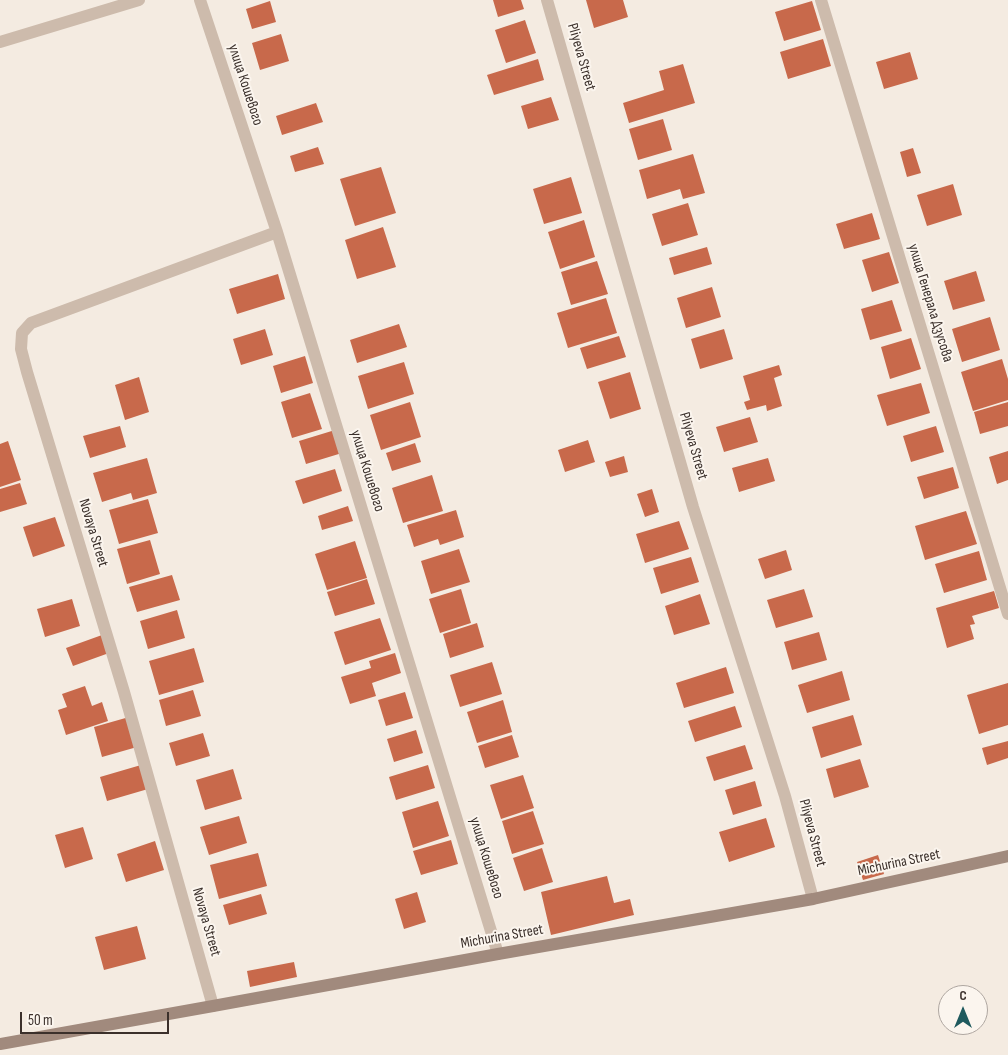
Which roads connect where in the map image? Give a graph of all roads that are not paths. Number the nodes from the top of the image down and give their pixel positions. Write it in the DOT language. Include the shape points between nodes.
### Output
graph roads {
  1 [pos="139,0"];
  2 [pos="200,0"];
  3 [pos="548,0"];
  4 [pos="821,0"];
  5 [pos="0,42"];
  6 [pos="277,232"];
  7 [pos="1008,614"];
  8 [pos="1008,856"];
  9 [pos="813,899"];
  10 [pos="498,954"];
  11 [pos="213,1006"];
  12 [pos="0,1044"];
  1 -- 5 [label="street"];
  2 -- 6 [label="street, улица Кошевого"];
  3 -- 9 [label="street, Pliyeva Street" via="693,507 785,796"];
  4 -- 7 [label="street, улица Генерала Дзусова"];
  6 -- 10 [label="street, улица Кошевого"];
  6 -- 11 [label="street, Novaya Street" via="31,323 22,333 21,350 27,372 124,692"];
  8 -- 9 [label="street, Michurina Street"];
  9 -- 10 [label="street, Michurina Street"];
  10 -- 11 [label="street, Michurina Street"];
  11 -- 12 [label="street, Michurina Street"];
}
